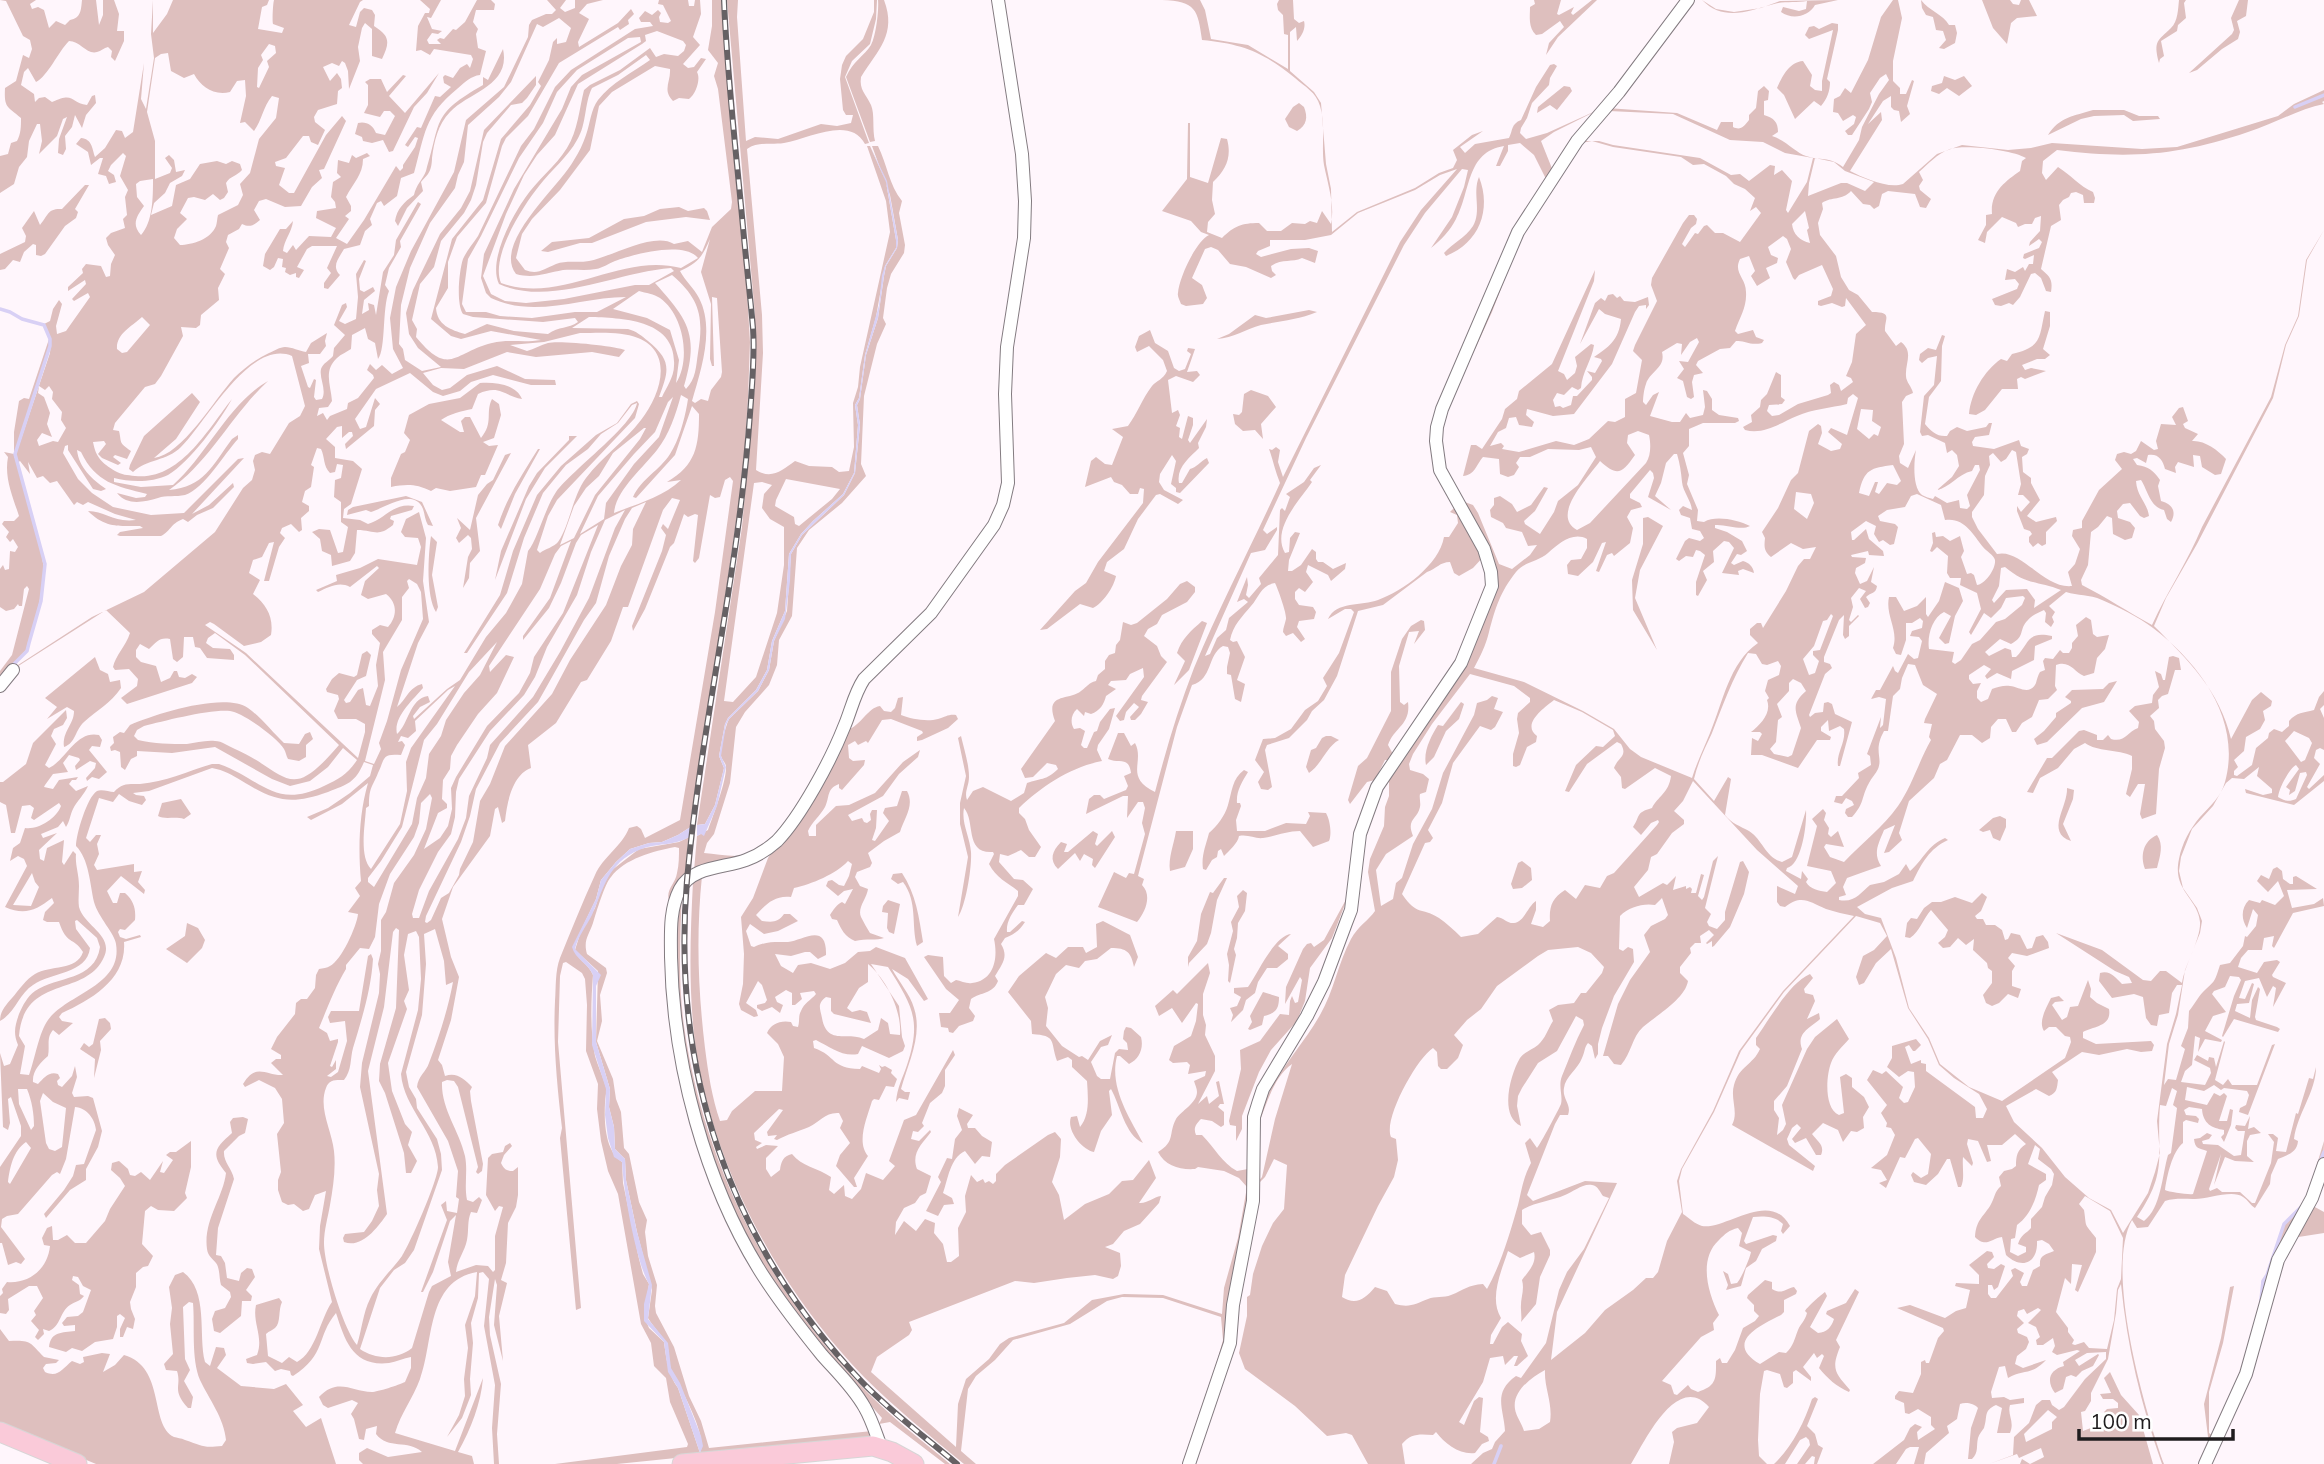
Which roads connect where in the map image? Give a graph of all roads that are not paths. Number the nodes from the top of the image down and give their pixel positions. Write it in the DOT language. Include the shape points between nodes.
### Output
graph roads {
  1 [pos="998,0"];
  2 [pos="1688,0"];
  3 [pos="13,670"];
  4 [pos="0,686"];
  5 [pos="2324,1164"];
  6 [pos="0,1432"];
  7 [pos="881,1447"];
  8 [pos="77,1464"];
  9 [pos="682,1464"];
  10 [pos="914,1464"];
  11 [pos="1189,1464"];
  12 [pos="2205,1464"];
  1 -- 7 [label="street" via="1025,201 1024,238 1007,346 1003,505 994,525 931,613 864,679 821,775 777,840 745,861 706,869 687,880 680,887 671,922 672,998 684,1073 720,1188 761,1273 802,1331 854,1391"];
  2 -- 11 [label="street" via="1577,141 1518,232 1442,409 1436,441 1440,470 1484,549 1492,586 1461,663 1377,787 1360,834 1351,910 1324,982 1261,1097 1254,1118 1253,1201 1230,1343"];
  3 -- 4 [label="street"];
  5 -- 12 [label="street" via="2312,1198 2278,1260 2246,1374"];
  6 -- 8 [label="main road"];
  7 -- 9 [label="main road"];
  7 -- 10 [label="main road"];
}
